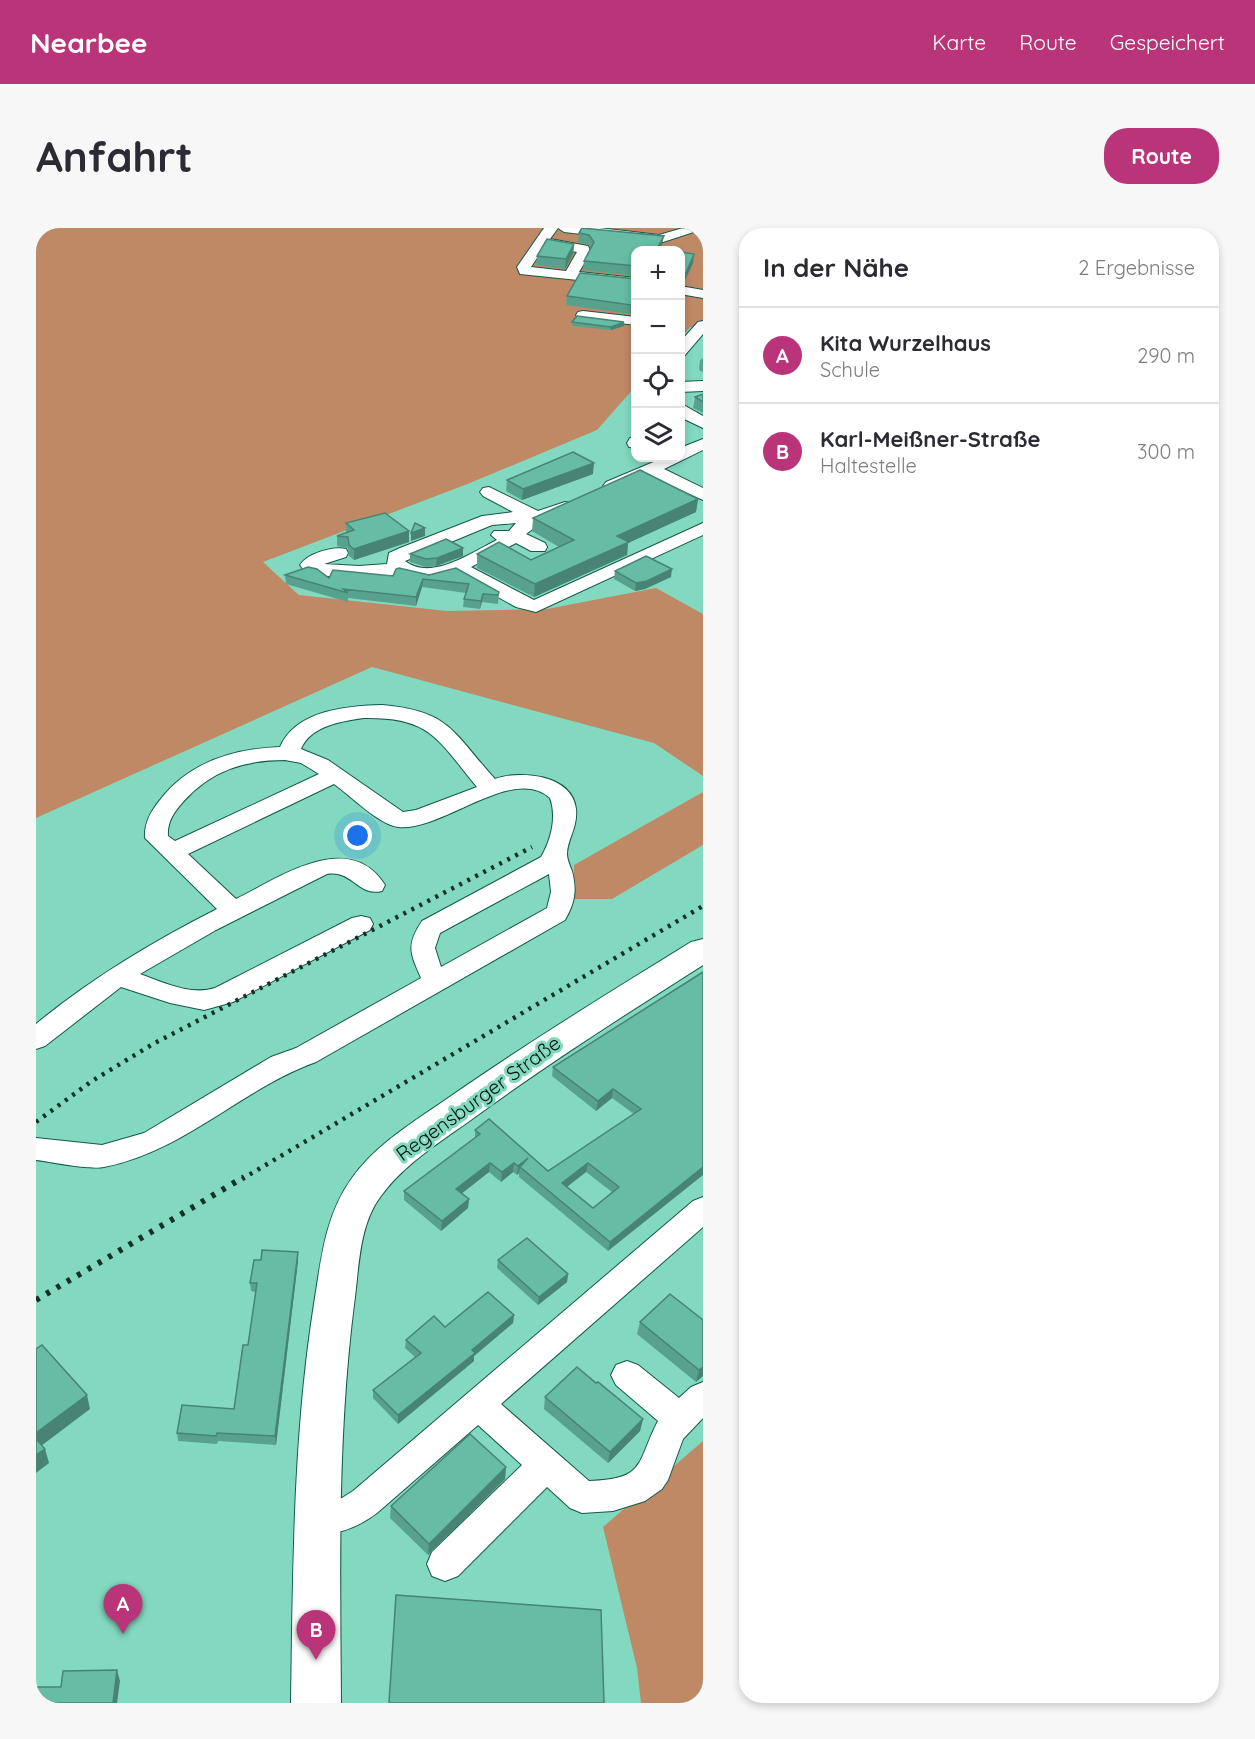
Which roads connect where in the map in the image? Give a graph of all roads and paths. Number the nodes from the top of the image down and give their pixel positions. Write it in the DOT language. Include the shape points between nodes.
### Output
graph roads {
  1 [pos="551,228"];
  2 [pos="564,228"];
  3 [pos="646,228"];
  4 [pos="690,233"];
  5 [pos="541,242"];
  6 [pos="570,276"];
  7 [pos="631,282"];
  8 [pos="685,291"];
  9 [pos="703,294"];
  10 [pos="583,315"];
  11 [pos="631,320"];
  12 [pos="685,324"];
  13 [pos="703,325"];
  14 [pos="685,347"];
  15 [pos="703,386"];
  16 [pos="685,387"];
  17 [pos="703,444"];
  18 [pos="685,453"];
  19 [pos="667,462"];
  20 [pos="650,469"];
  21 [pos="600,491"];
  22 [pos="489,492"];
  23 [pos="703,495"];
  24 [pos="580,500"];
  25 [pos="539,518"];
  26 [pos="476,525"];
  27 [pos="703,528"];
  28 [pos="514,537"];
  29 [pos="538,547"];
  30 [pos="339,553"];
  31 [pos="457,567"];
  32 [pos="401,569"];
  33 [pos="288,754"];
  34 [pos="334,775"];
  35 [pos="490,788"];
  36 [pos="172,852"];
  37 [pos="555,853"];
  38 [pos="373,885"];
  39 [pos="233,910"];
  40 [pos="361,924"];
  41 [pos="703,950"];
  42 [pos="116,976"];
  43 [pos="436,983"];
  44 [pos="36,1039"];
  45 [pos="36,1149"];
  46 [pos="703,1209"];
  47 [pos="627,1375"];
  48 [pos="478,1405"];
  49 [pos="692,1408"];
  50 [pos="546,1465"];
  51 [pos="319,1518"];
  52 [pos="445,1564"];
  53 [pos="316,1703"];
  1 -- 5 [label="street"];
  2 -- 4 [label="street" via="654,238"];
  3 -- 4 [label="street"];
  5 -- 6 [label="street" via="583,249"];
  5 -- 6 [label="street" via="523,269"];
  6 -- 7 [label="street"];
  8 -- 9 [label="street"];
  10 -- 11 [label="street"];
  12 -- 13 [label="street"];
  13 -- 14 [label="street"];
  15 -- 16 [label="street"];
  17 -- 18 [label="street"];
  19 -- 20 [label="street"];
  20 -- 21 [label="street"];
  20 -- 23 [label="street"];
  22 -- 25 [label="street"];
  24 -- 25 [label="street"];
  25 -- 26 [label="street" via="510,517"];
  25 -- 28 [label="street" via="526,524"];
  26 -- 28 [label="street" via="482,532"];
  26 -- 32 [label="street" via="396,557 395,563"];
  27 -- 31 [label="street" via="536,606 523,603"];
  28 -- 29 [label="street"];
  28 -- 31 [label="street"];
  30 -- 32 [label="street" via="309,565 351,571"];
  31 -- 32 [label="street" via="430,576"];
  33 -- 34 [label="street" via="309,759"];
  33 -- 35 [label="street" via="298,735 328,719 392,711 412,715 450,738"];
  33 -- 36 [label="street" via="222,762 192,777 159,819 155,830 157,838"];
  34 -- 35 [label="street" via="400,820 420,817"];
  34 -- 36 [label="street"];
  35 -- 37 [label="street" via="520,782 560,795 563,826"];
  36 -- 39 [label="street"];
  37 -- 43 [label="street" via="564,902 556,914"];
  37 -- 43 [label="street" via="538,870 431,927 423,938 422,950"];
  38 -- 39 [label="street" via="348,866 334,864"];
  39 -- 42 [label="street"];
  40 -- 42 [label="street" via="224,995 204,1001"];
  41 -- 51 [label="main road, Regensburger Straße" via="490,1086 392,1161 358,1199 350,1219 329,1339 320,1439"];
  42 -- 44 [label="street"];
  43 -- 45 [label="street" via="306,1055 281,1064 153,1141 102,1156"];
  46 -- 48 [label="street"];
  47 -- 49 [label="street"];
  48 -- 50 [label="street"];
  48 -- 51 [label="street" via="365,1502 349,1513"];
  49 -- 50 [label="street" via="671,1428 657,1467 647,1482 624,1494 582,1497"];
  50 -- 52 [label="street"];
  51 -- 53 [label="main road, Regensburger Straße"];
}
